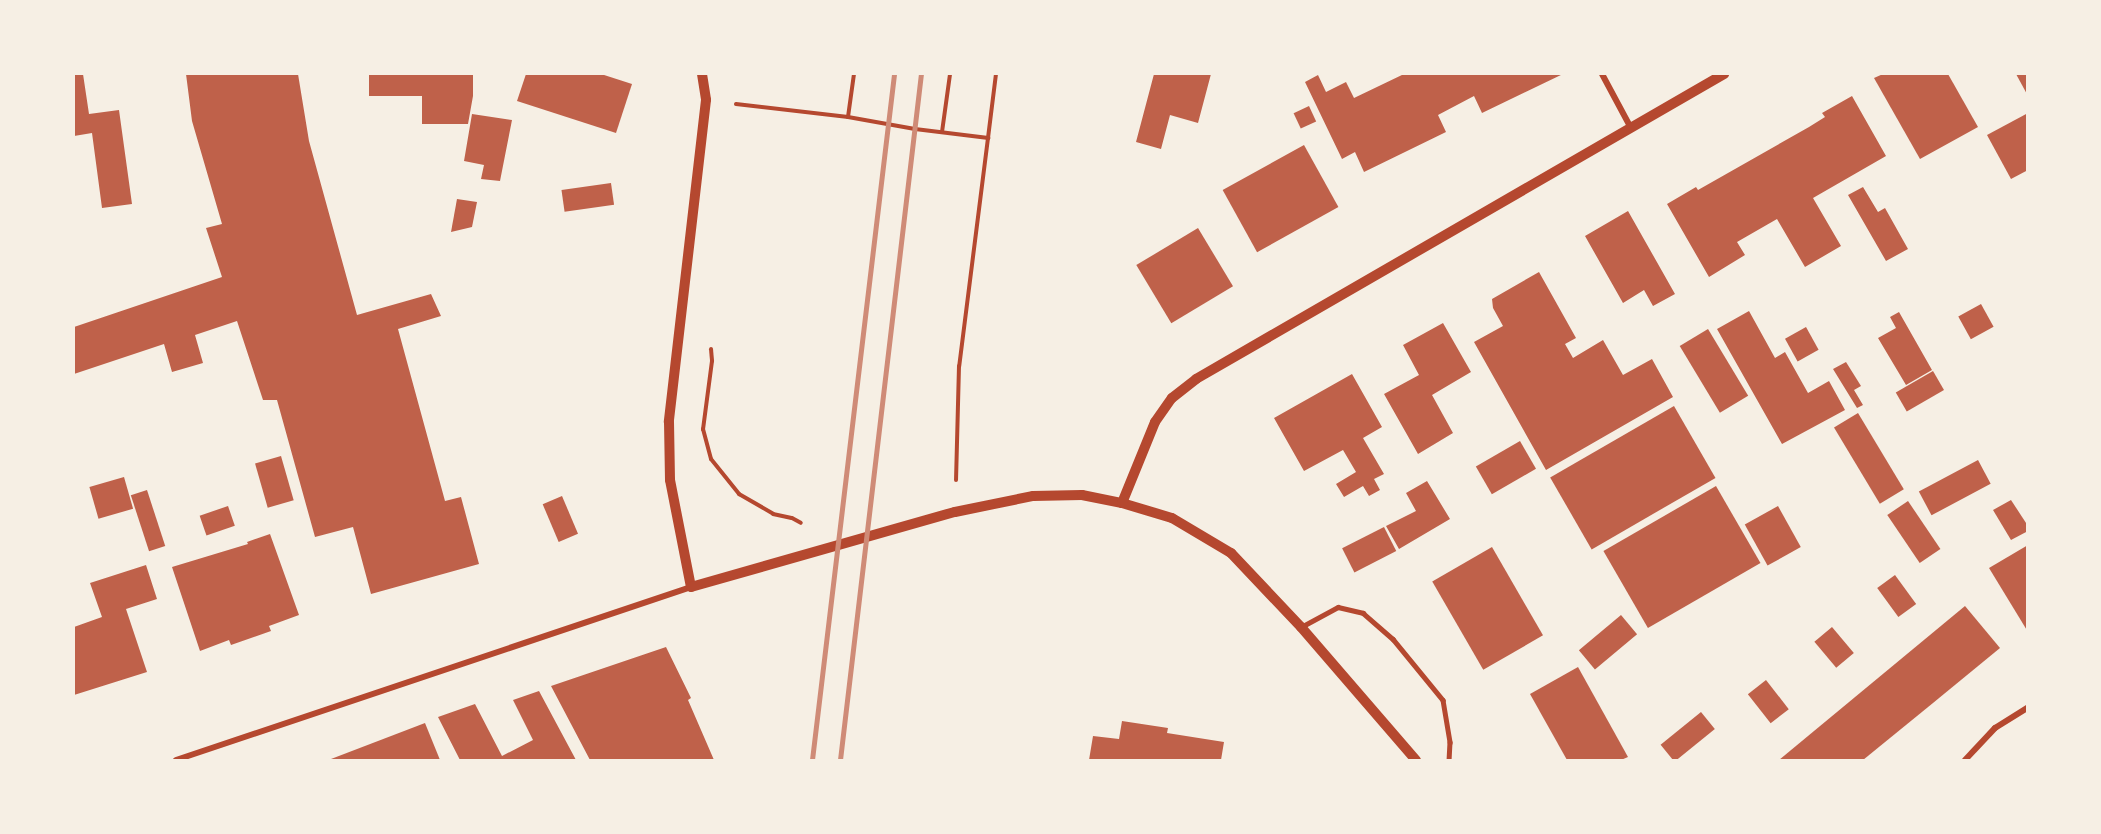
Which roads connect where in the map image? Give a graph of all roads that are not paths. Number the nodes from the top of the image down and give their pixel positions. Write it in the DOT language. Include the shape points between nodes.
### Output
graph roads {
  1 [pos="702,74"];
  2 [pos="1602,74"];
  3 [pos="1724,74"];
  4 [pos="1631,128"];
  5 [pos="1122,503"];
  6 [pos="691,587"];
  7 [pos="1301,627"];
  8 [pos="2028,707"];
  9 [pos="176,760"];
  10 [pos="1416,760"];
  11 [pos="1449,760"];
  12 [pos="1965,760"];
  1 -- 6 [label="street" via="706,100 669,422 670,480"];
  2 -- 4 [label="street"];
  3 -- 4 [label="street"];
  4 -- 5 [label="street" via="1196,379 1172,398 1155,422"];
  5 -- 6 [label="street" via="1082,495 1033,496 955,512"];
  5 -- 7 [label="street" via="1172,518 1231,553"];
  6 -- 9 [label="street"];
  7 -- 10 [label="street"];
  7 -- 11 [label="lane" via="1338,607 1363,614 1393,639 1443,700"];
  8 -- 12 [label="street" via="1995,728"];
}
